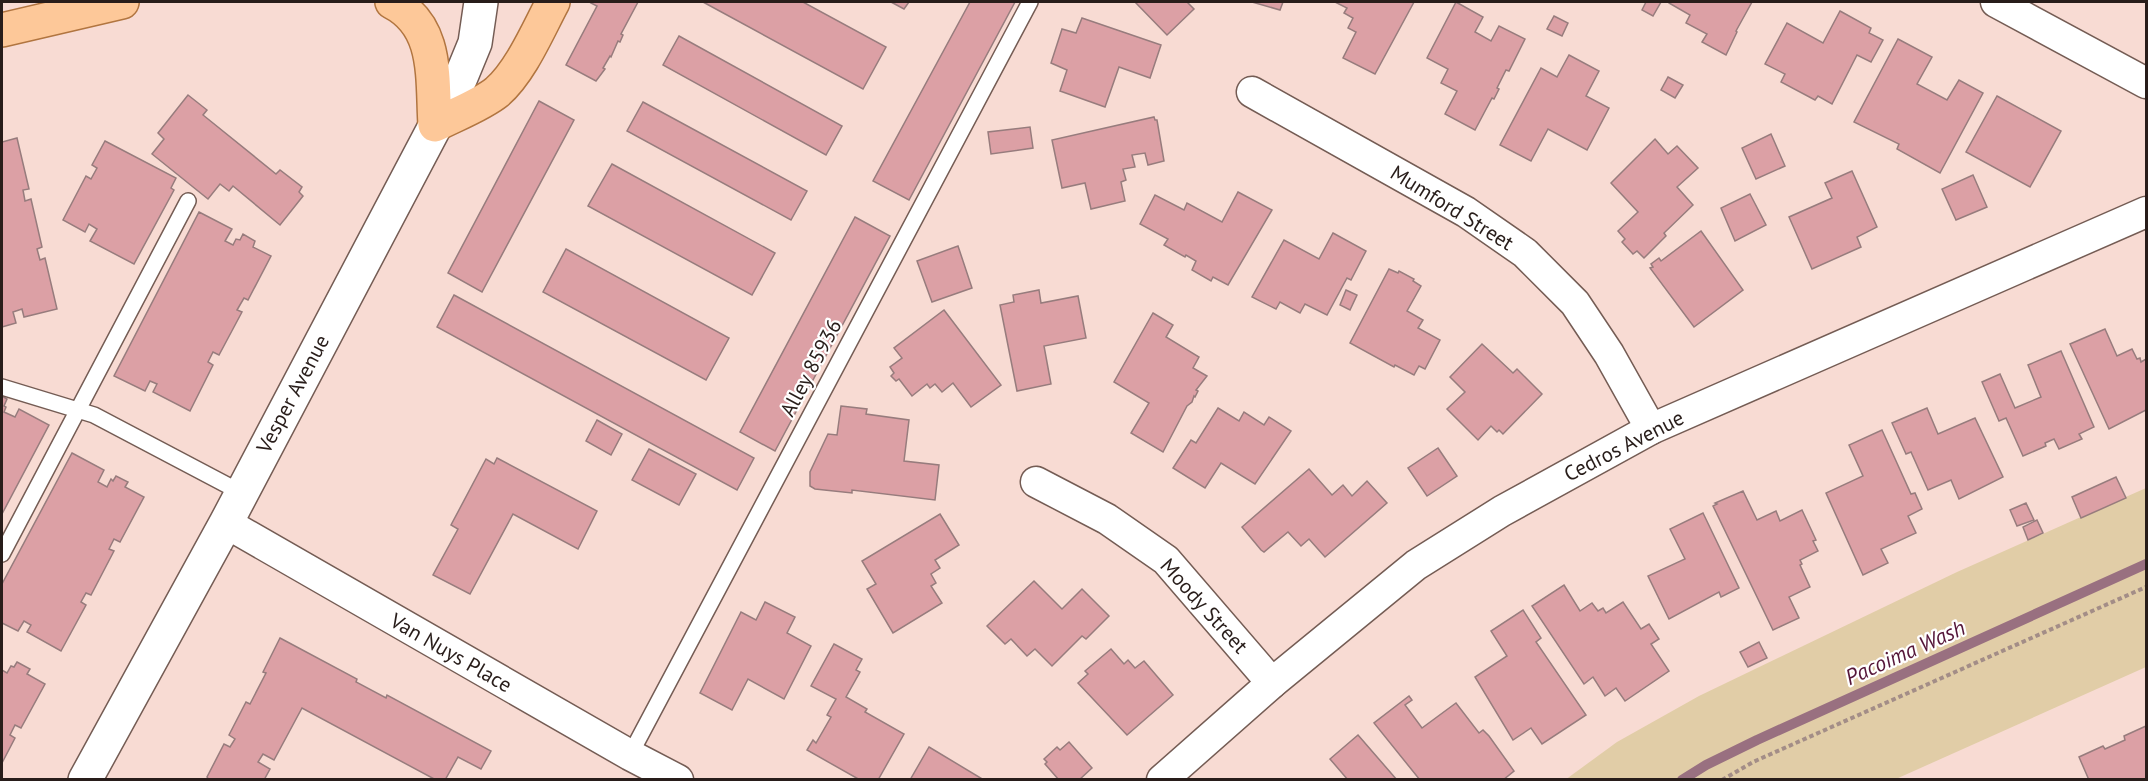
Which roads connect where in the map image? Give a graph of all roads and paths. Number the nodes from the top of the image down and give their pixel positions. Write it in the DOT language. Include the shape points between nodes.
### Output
graph roads {
  1 [pos="122,2"];
  2 [pos="392,2"];
  3 [pos="481,2"];
  4 [pos="553,2"];
  5 [pos="1030,2"];
  6 [pos="1996,2"];
  7 [pos="2,30"];
  8 [pos="2146,83"];
  9 [pos="1252,92"];
  10 [pos="435,125"];
  11 [pos="188,201"];
  12 [pos="2146,212"];
  13 [pos="2,387"];
  14 [pos="78,410"];
  15 [pos="1651,429"];
  16 [pos="1036,482"];
  17 [pos="242,493"];
  18 [pos="226,523"];
  19 [pos="2,554"];
  20 [pos="2146,587"];
  21 [pos="1272,683"];
  22 [pos="630,755"];
  23 [pos="86,780"];
  24 [pos="678,780"];
  25 [pos="1162,780"];
  26 [pos="1722,780"];
  1 -- 7 [label="main road"];
  2 -- 10 [label="main road" via="409,13 426,36"];
  3 -- 10 [label="street, Vesper Avenue" via="471,53"];
  4 -- 10 [label="main road" via="504,84 495,93"];
  5 -- 22 [label="lane, Alley 85936"];
  6 -- 8 [label="street"];
  9 -- 15 [label="street, Mumford Street" via="1466,212 1525,252 1575,303"];
  10 -- 17 [label="street, Vesper Avenue"];
  11 -- 14 [label="lane"];
  12 -- 15 [label="street, Cedros Avenue"];
  13 -- 14 [label="lane"];
  14 -- 17 [label="lane"];
  14 -- 19 [label="lane"];
  15 -- 21 [label="street, Cedros Avenue" via="1502,511 1416,565"];
  16 -- 21 [label="street, Moody Street" via="1107,519 1166,560"];
  17 -- 18 [label="street, Vesper Avenue"];
  18 -- 22 [label="street, Van Nuys Place"];
  18 -- 23 [label="street, Vesper Avenue"];
  20 -- 26 [label="path" via="1753,762"];
  21 -- 25 [label="street, Cedros Avenue"];
  22 -- 24 [label="street, Van Nuys Place"];
}
